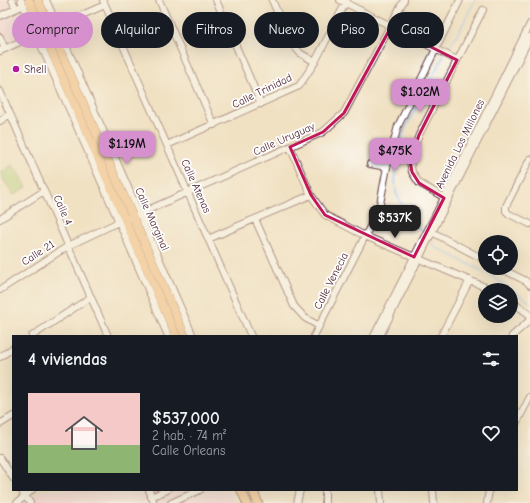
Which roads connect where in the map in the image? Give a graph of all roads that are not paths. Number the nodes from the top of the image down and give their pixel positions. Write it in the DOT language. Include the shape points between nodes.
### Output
graph roads {
  1 [pos="12,0"];
  2 [pos="38,0"];
  3 [pos="46,0"];
  4 [pos="159,0"];
  5 [pos="216,0"];
  6 [pos="272,0"];
  7 [pos="404,0"];
  8 [pos="460,0"];
  9 [pos="344,1"];
  10 [pos="24,2"];
  11 [pos="104,3"];
  12 [pos="16,9"];
  13 [pos="483,10"];
  14 [pos="32,12"];
  15 [pos="41,12"];
  16 [pos="46,12"];
  17 [pos="85,12"];
  18 [pos="398,12"];
  19 [pos="0,16"];
  20 [pos="530,24"];
  21 [pos="387,25"];
  22 [pos="387,34"];
  23 [pos="0,37"];
  24 [pos="530,37"];
  25 [pos="54,48"];
  26 [pos="54,48"];
  27 [pos="436,49"];
  28 [pos="3,50"];
  29 [pos="457,60"];
  30 [pos="316,62"];
  31 [pos="0,91"];
  32 [pos="261,104"];
  33 [pos="10,114"];
  34 [pos="0,121"];
  35 [pos="214,124"];
  36 [pos="167,145"];
  37 [pos="290,148"];
  38 [pos="529,162"];
  39 [pos="370,164"];
  40 [pos="387,167"];
  41 [pos="44,191"];
  42 [pos="188,192"];
  43 [pos="311,194"];
  44 [pos="447,199"];
  45 [pos="129,218"];
  46 [pos="0,219"];
  47 [pos="255,219"];
  48 [pos="530,224"];
  49 [pos="430,232"];
  50 [pos="365,236"];
  51 [pos="208,239"];
  52 [pos="68,246"];
  53 [pos="478,256"];
  54 [pos="416,258"];
  55 [pos="514,275"];
  56 [pos="470,280"];
  57 [pos="478,284"];
  58 [pos="530,285"];
  59 [pos="0,290"];
  60 [pos="91,297"];
  61 [pos="518,306"];
  62 [pos="530,315"];
  63 [pos="530,320"];
  64 [pos="319,326"];
  65 [pos="34,335"];
  66 [pos="108,335"];
  67 [pos="168,335"];
  68 [pos="176,335"];
  69 [pos="185,335"];
  70 [pos="192,335"];
  71 [pos="251,335"];
  72 [pos="314,335"];
  73 [pos="375,335"];
  74 [pos="380,335"];
  75 [pos="442,335"];
  76 [pos="513,335"];
  77 [pos="12,349"];
  78 [pos="0,357"];
  79 [pos="530,397"];
  80 [pos="12,417"];
  81 [pos="518,420"];
  82 [pos="0,424"];
  83 [pos="0,458"];
  84 [pos="12,476"];
  85 [pos="22,491"];
  86 [pos="31,491"];
  87 [pos="166,491"];
  88 [pos="198,491"];
  89 [pos="241,491"];
  90 [pos="252,491"];
  91 [pos="300,491"];
  92 [pos="380,491"];
  93 [pos="433,491"];
  94 [pos="489,491"];
  95 [pos="25,496"];
  96 [pos="153,500"];
  97 [pos="178,502"];
  98 [pos="17,503"];
  99 [pos="30,503"];
  100 [pos="171,503"];
  101 [pos="247,503"];
  102 [pos="258,503"];
  103 [pos="296,503"];
  104 [pos="381,503"];
  105 [pos="434,503"];
  106 [pos="488,503"];
  1 -- 12 [label="street"];
  2 -- 15 [label="main road"];
  3 -- 16 [label="street, Calle Marginal"];
  4 -- 35 [label="street"];
  5 -- 32 [label="street"];
  6 -- 30 [label="street" via="290,41 300,54"];
  7 -- 18 [label="street, Calle Uruguay"];
  8 -- 27 [label="street, Calle Venecia"];
  9 -- 21 [label="street"];
  9 -- 30 [label="street, Calle Trinidad"];
  10 -- 12 [label="street"];
  10 -- 14 [label="main road"];
  11 -- 17 [label="street"];
  11 -- 36 [label="street, Calle Atenas"];
  12 -- 19 [label="street"];
  13 -- 29 [label="street"];
  20 -- 44 [label="street, Avenida Los Millones"];
  22 -- 37 [label="street, Calle Uruguay" via="344,113 323,132"];
  23 -- 28 [label="street"];
  24 -- 44 [label="street, Avenida Los Millones"];
  25 -- 45 [label="main road"];
  26 -- 45 [label="street, Calle Marginal"];
  27 -- 29 [label="street"];
  27 -- 40 [label="street, Calle Venecia" via="398,126"];
  29 -- 44 [label="street" via="419,135 410,160 412,172 419,183"];
  30 -- 32 [label="street, Calle Trinidad" via="299,86"];
  31 -- 33 [label="street, Calle 4"];
  32 -- 35 [label="street, Calle Trinidad"];
  33 -- 34 [label="street"];
  33 -- 41 [label="street, Calle 4"];
  35 -- 36 [label="street, Calle Trinidad"];
  36 -- 42 [label="street, Calle Atenas"];
  37 -- 42 [label="street, Calle Uruguay"];
  37 -- 43 [label="street"];
  38 -- 48 [label="street" via="508,201 506,211"];
  39 -- 40 [label="street"];
  40 -- 50 [label="street, Calle Venecia" via="379,209"];
  41 -- 46 [label="street"];
  41 -- 52 [label="street, Calle 4"];
  42 -- 45 [label="street, Calle Uruguay"];
  42 -- 51 [label="street, Calle Atenas"];
  43 -- 47 [label="street"];
  43 -- 50 [label="street" via="325,215"];
  44 -- 49 [label="street, Avenida Los Millones"];
  45 -- 52 [label="street, Calle 21"];
  45 -- 67 [label="street, Calle Marginal"];
  45 -- 68 [label="main road"];
  45 -- 69 [label="main road"];
  45 -- 70 [label="street, Calle Marginal"];
  47 -- 51 [label="street"];
  47 -- 64 [label="street" via="294,306 305,318"];
  49 -- 53 [label="street"];
  49 -- 54 [label="street, Avenida Los Millones"];
  50 -- 54 [label="street"];
  50 -- 64 [label="street, Calle Venecia"];
  51 -- 71 [label="street, Calle Atenas"];
  52 -- 59 [label="street, Calle 21"];
  52 -- 60 [label="street, Calle 4"];
  54 -- 56 [label="street"];
  54 -- 73 [label="street, Avenida Los Millones"];
  54 -- 74 [label="street, Avenida Los Millones"];
  55 -- 58 [label="street"];
  56 -- 57 [label="street"];
  56 -- 75 [label="street"];
  60 -- 65 [label="street"];
  60 -- 66 [label="street, Calle 4"];
  61 -- 62 [label="street"];
  63 -- 76 [label="street"];
  64 -- 72 [label="street, Calle Venecia"];
  77 -- 78 [label="street"];
  79 -- 81 [label="street"];
  80 -- 82 [label="street"];
  83 -- 84 [label="street"];
  85 -- 95 [label="street"];
  86 -- 95 [label="street"];
  87 -- 96 [label="street"];
  88 -- 97 [label="street"];
  89 -- 101 [label="main road"];
  90 -- 102 [label="main road"];
  91 -- 103 [label="street"];
  92 -- 104 [label="street"];
  93 -- 105 [label="street"];
  94 -- 106 [label="street"];
  95 -- 98 [label="street"];
  95 -- 99 [label="street"];
  97 -- 100 [label="street"];
}
